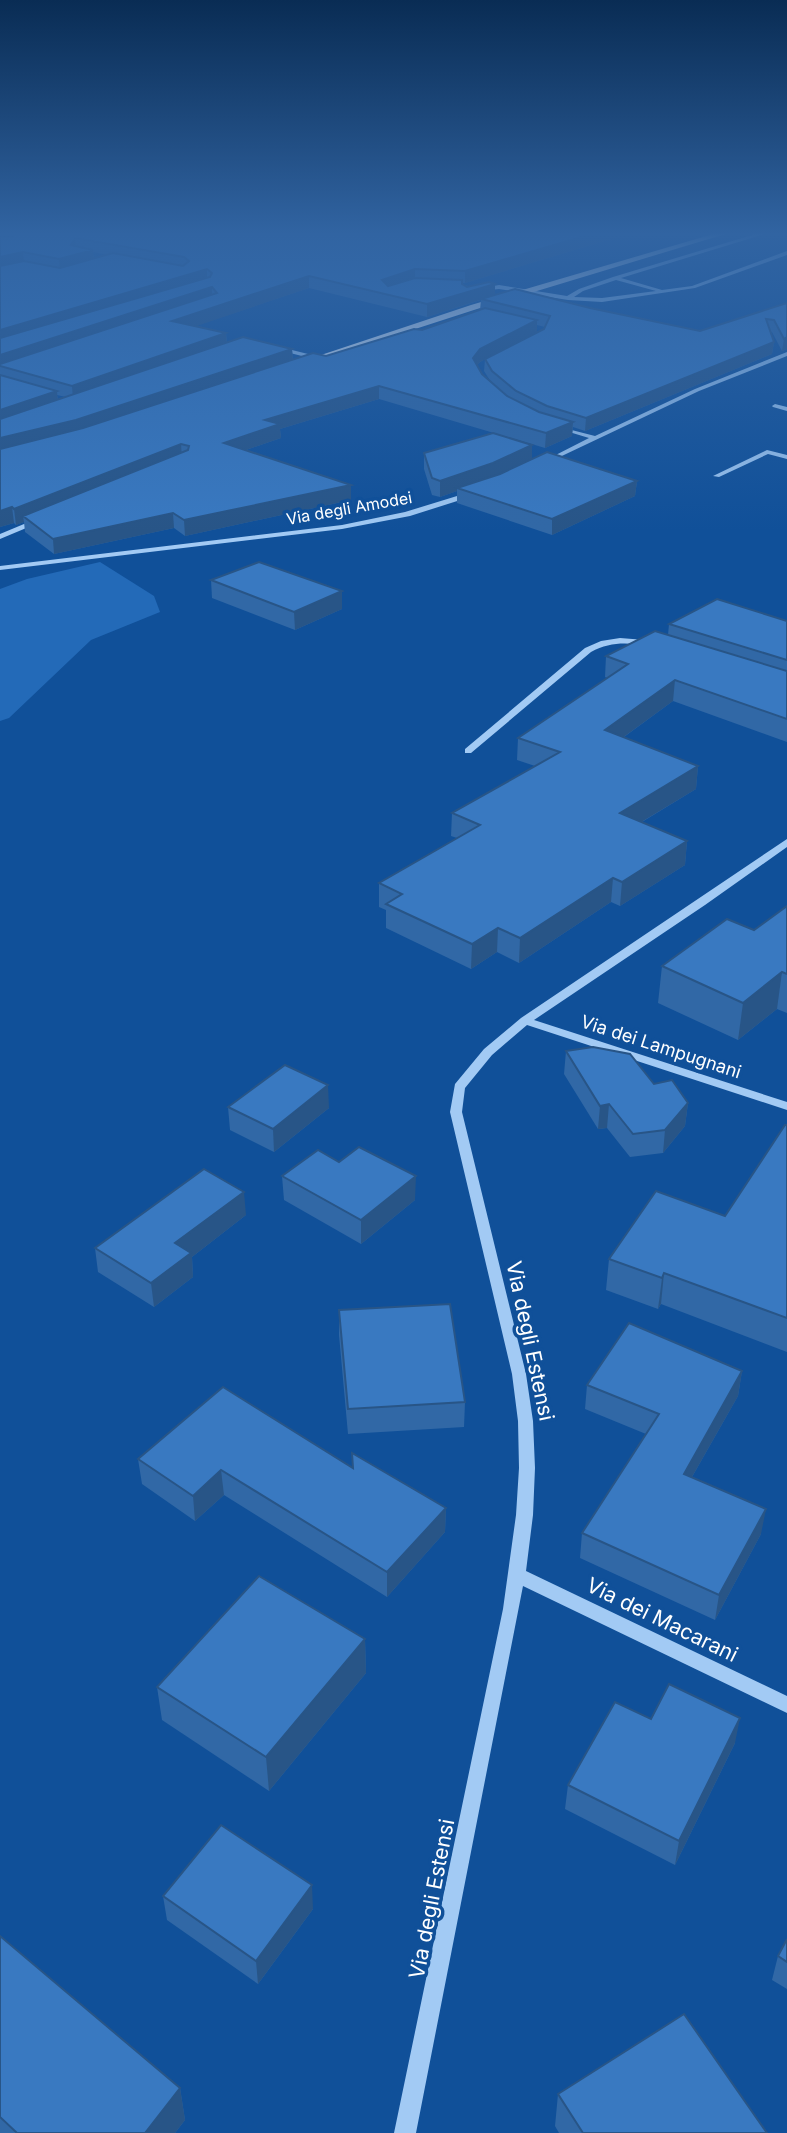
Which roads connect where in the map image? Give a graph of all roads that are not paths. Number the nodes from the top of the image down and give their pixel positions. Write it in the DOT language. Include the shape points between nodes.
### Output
graph roads {
  1 [pos="398,332"];
  2 [pos="384,336"];
  3 [pos="399,339"];
  4 [pos="265,345"];
  5 [pos="774,345"];
  6 [pos="787,354"];
  7 [pos="779,356"];
  8 [pos="318,358"];
  9 [pos="291,367"];
  10 [pos="775,406"];
  11 [pos="787,409"];
  12 [pos="551,425"];
  13 [pos="595,438"];
  14 [pos="787,457"];
  15 [pos="539,465"];
  16 [pos="716,476"];
  17 [pos="475,492"];
  18 [pos="47,518"];
  19 [pos="0,537"];
  20 [pos="0,568"];
  21 [pos="659,647"];
  22 [pos="468,751"];
  23 [pos="787,842"];
  24 [pos="525,1021"];
  25 [pos="787,1106"];
  26 [pos="517,1575"];
  27 [pos="787,1705"];
  28 [pos="404,2133"];
  1 -- 2 [label="main road"];
  2 -- 3 [label="street"];
  2 -- 8 [label="main road"];
  4 -- 8 [label="street"];
  5 -- 7 [label="street"];
  6 -- 7 [label="street"];
  7 -- 13 [label="street"];
  8 -- 9 [label="main road"];
  10 -- 11 [label="street"];
  12 -- 13 [label="street"];
  13 -- 15 [label="street"];
  14 -- 16 [label="street" via="767,452"];
  17 -- 20 [label="street, Via degli Amodei" via="407,514 342,527"];
  18 -- 19 [label="street"];
  21 -- 22 [label="street" via="625,640 596,646"];
  23 -- 24 [label="street, Via degli Estensi"];
  24 -- 25 [label="street, Via dei Lampugnani"];
  24 -- 26 [label="street, Via degli Estensi" via="471,1070 456,1100 526,1413 527,1466"];
  26 -- 27 [label="street, Via dei Macarani"];
  26 -- 28 [label="street, Via degli Estensi"];
}
